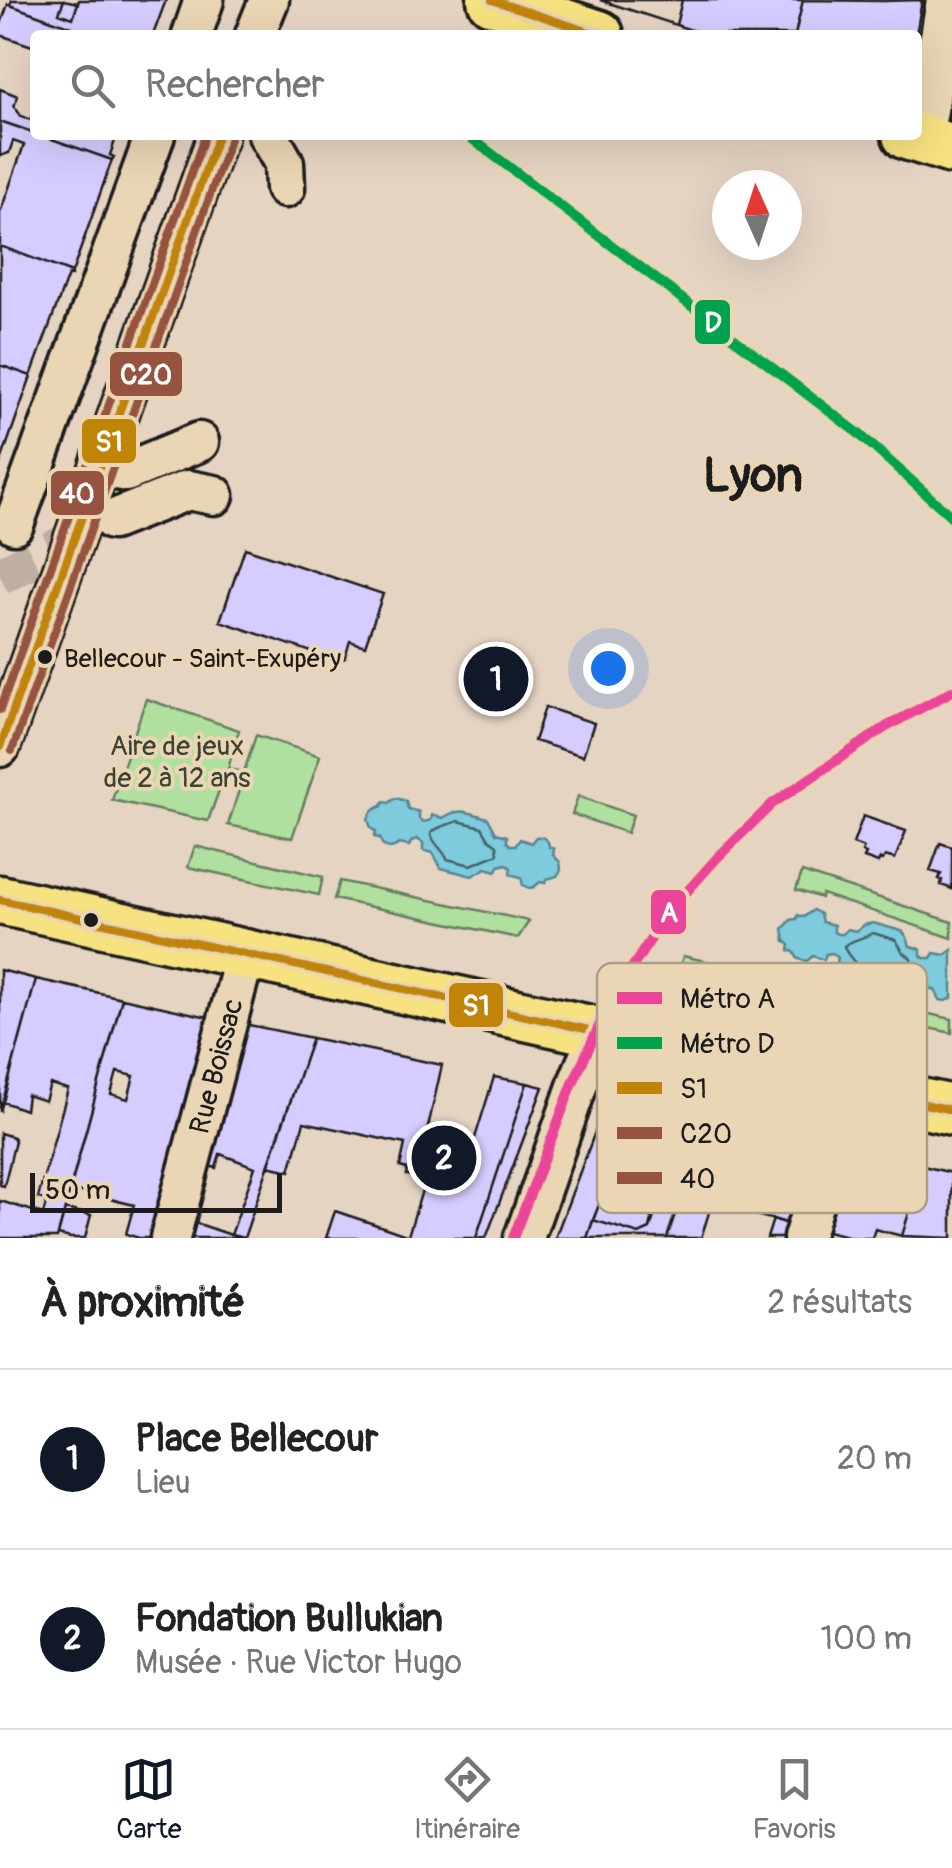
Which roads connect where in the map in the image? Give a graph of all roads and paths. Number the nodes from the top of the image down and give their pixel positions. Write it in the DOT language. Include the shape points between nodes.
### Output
graph roads {
  1 [pos="204,0"];
  2 [pos="269,0"];
  3 [pos="492,0"];
  4 [pos="946,0"];
  5 [pos="194,30"];
  6 [pos="257,30"];
  7 [pos="584,30"];
  8 [pos="153,140"];
  9 [pos="216,140"];
  10 [pos="271,140"];
  11 [pos="927,141"];
  12 [pos="285,188"];
  13 [pos="199,442"];
  14 [pos="100,466"];
  15 [pos="214,495"];
  16 [pos="112,520"];
  17 [pos="5,524"];
  18 [pos="0,747"];
  19 [pos="0,900"];
  20 [pos="245,955"];
  21 [pos="597,1033"];
  22 [pos="597,1036"];
  23 [pos="927,1104"];
  24 [pos="952,1110"];
  25 [pos="811,1213"];
  26 [pos="170,1238"];
  27 [pos="524,1238"];
  28 [pos="803,1238"];
  1 -- 5 [label="street"];
  2 -- 6 [label="street"];
  3 -- 7 [label="main road"];
  4 -- 11 [label="street"];
  8 -- 17 [label="street"];
  9 -- 14 [label="street"];
  10 -- 12 [label="street" via="284,163"];
  13 -- 14 [label="street" via="126,472"];
  14 -- 18 [label="street"];
  15 -- 16 [label="street" via="188,490"];
  19 -- 20 [label="main road"];
  20 -- 21 [label="main road"];
  20 -- 26 [label="street, Rue Boissac"];
  22 -- 27 [label="street"];
  23 -- 24 [label="main road"];
  25 -- 28 [label="street"];
}
